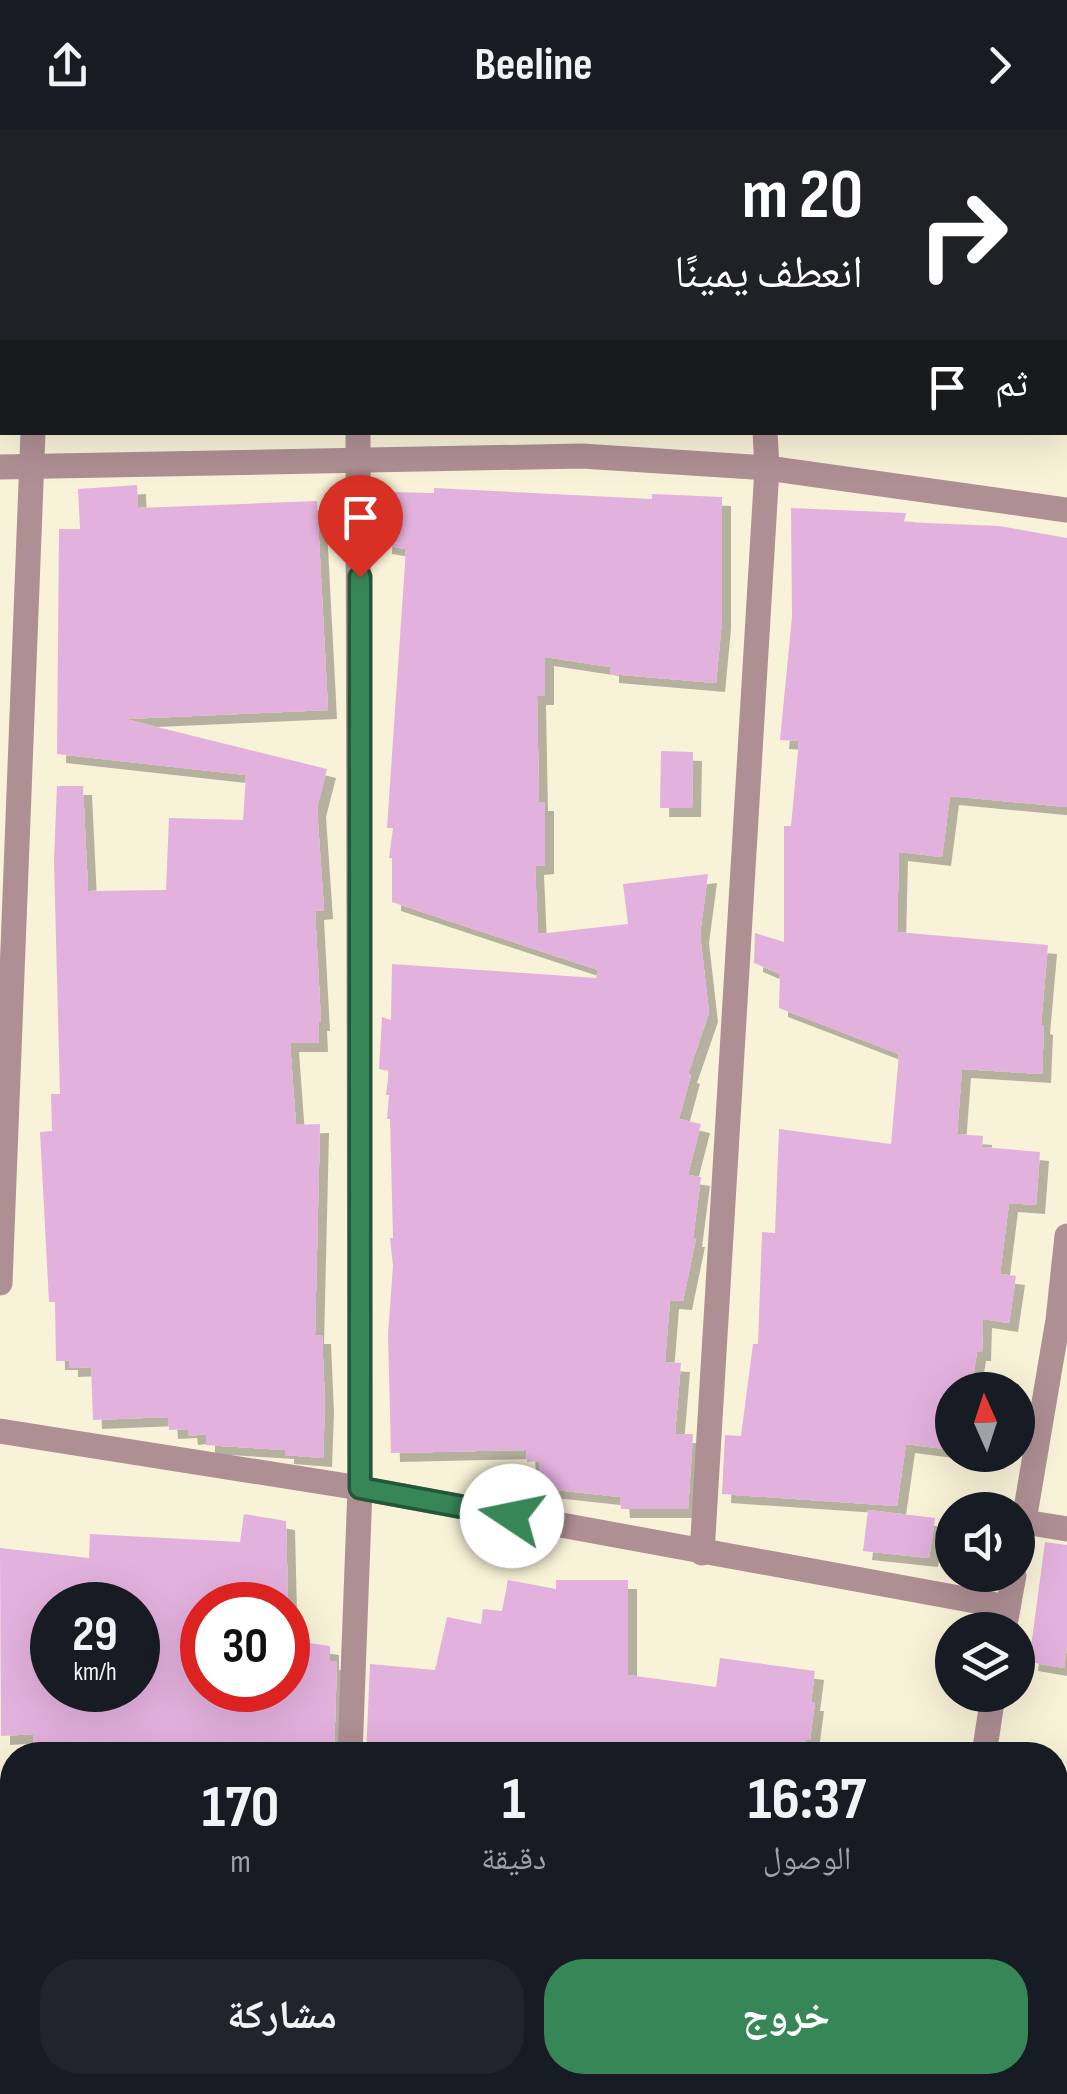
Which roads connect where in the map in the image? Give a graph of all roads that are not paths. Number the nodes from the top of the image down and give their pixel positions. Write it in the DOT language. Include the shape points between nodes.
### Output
graph roads {
  1 [pos="33,435"];
  2 [pos="765,435"];
  3 [pos="359,446"];
  4 [pos="0,466"];
  5 [pos="32,466"];
  6 [pos="767,468"];
  7 [pos="1067,510"];
  8 [pos="1067,1236"];
  9 [pos="0,1283"];
  10 [pos="0,1431"];
  11 [pos="360,1488"];
  12 [pos="1029,1492"];
  13 [pos="1035,1524"];
  14 [pos="1067,1529"];
  15 [pos="702,1553"];
  16 [pos="974,1612"];
  17 [pos="991,1712"];
  18 [pos="350,1742"];
  19 [pos="986,1742"];
  1 -- 5 [label="street"];
  2 -- 6 [label="street"];
  3 -- 5 [label="street"];
  3 -- 6 [label="street"];
  3 -- 11 [label="street"];
  4 -- 5 [label="street"];
  5 -- 9 [label="street"];
  6 -- 7 [label="street"];
  6 -- 15 [label="street"];
  8 -- 12 [label="street"];
  10 -- 11 [label="street"];
  11 -- 15 [label="street"];
  11 -- 18 [label="street"];
  13 -- 14 [label="street"];
  15 -- 16 [label="street"];
  17 -- 19 [label="street"];
}
